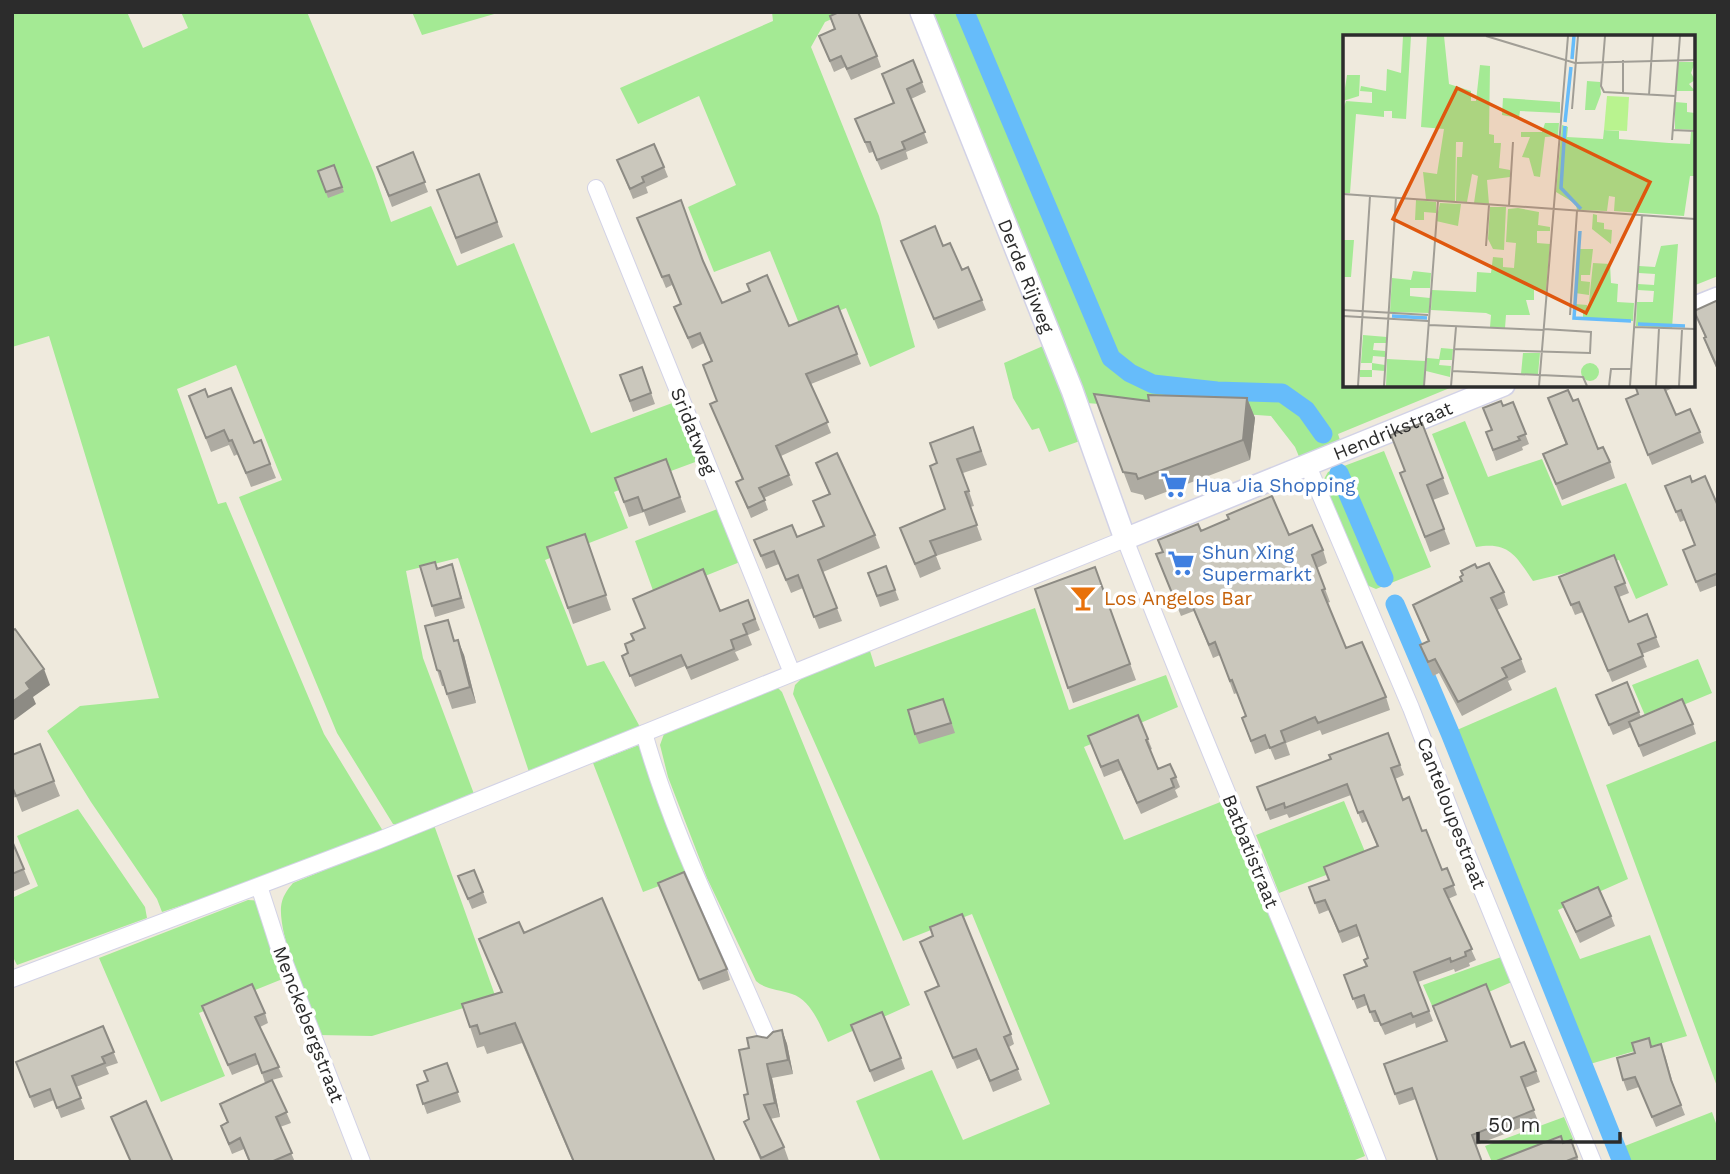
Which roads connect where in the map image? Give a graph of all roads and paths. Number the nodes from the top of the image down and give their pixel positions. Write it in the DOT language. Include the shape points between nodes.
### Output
graph roads {
  1 [pos="921,12"];
  2 [pos="596,188"];
  3 [pos="1718,298"];
  4 [pos="1695,307"];
  5 [pos="1499,387"];
  6 [pos="1308,466"];
  7 [pos="1125,539"];
  8 [pos="792,673"];
  9 [pos="644,733"];
  10 [pos="259,886"];
  11 [pos="12,979"];
  12 [pos="769,1042"];
  13 [pos="362,1162"];
  14 [pos="1378,1162"];
  15 [pos="1593,1162"];
  1 -- 7 [label="street, Derde Rijweg" via="1072,390"];
  2 -- 8 [label="street, Sridatweg"];
  3 -- 4 [label="street"];
  5 -- 6 [label="street, Hendrikstraat"];
  6 -- 7 [label="street, Hendrikstraat"];
  6 -- 15 [label="street, Canteloupestraat" via="1411,708"];
  7 -- 8 [label="street"];
  7 -- 14 [label="street, Batbatistraat"];
  8 -- 9 [label="street"];
  9 -- 10 [label="street"];
  9 -- 12 [label="street" via="686,853"];
  10 -- 11 [label="street"];
  10 -- 13 [label="street, Menckebergstraat"];
}
